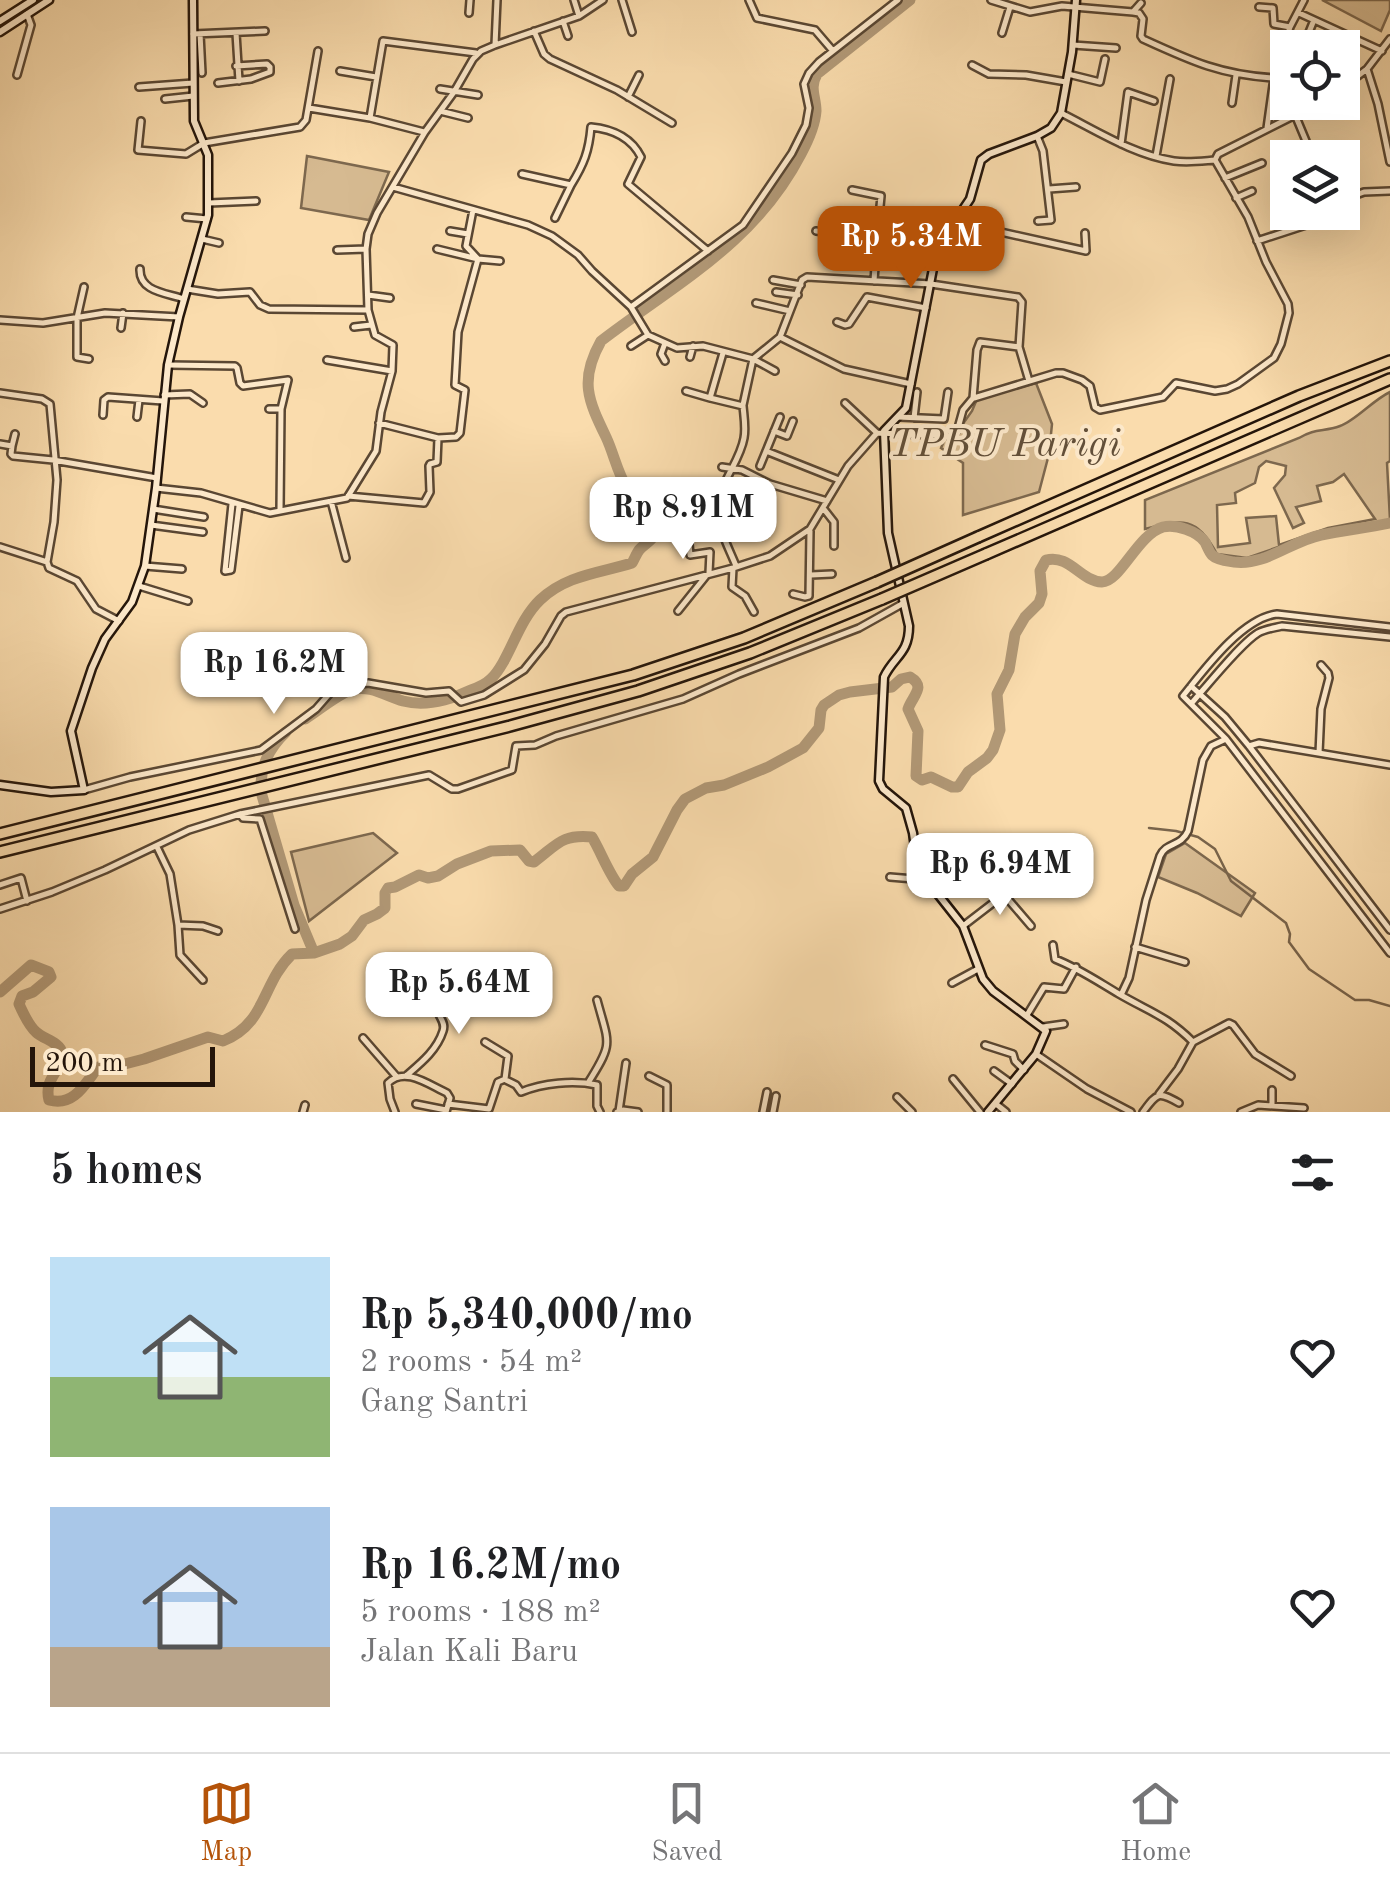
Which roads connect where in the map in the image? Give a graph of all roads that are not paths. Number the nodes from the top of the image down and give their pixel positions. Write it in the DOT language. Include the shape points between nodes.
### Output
graph roads {
  1 [pos="33,0"];
  2 [pos="49,0"];
  3 [pos="194,0"];
  4 [pos="470,0"];
  5 [pos="497,0"];
  6 [pos="574,0"];
  7 [pos="622,0"];
  8 [pos="749,0"];
  9 [pos="898,0"];
  10 [pos="990,0"];
  11 [pos="1304,0"];
  12 [pos="600,1"];
  13 [pos="1075,3"];
  14 [pos="1140,4"];
  15 [pos="1010,7"];
  16 [pos="1259,7"];
  17 [pos="13,12"];
  18 [pos="1133,12"];
  19 [pos="469,13"];
  20 [pos="1298,13"];
  21 [pos="27,14"];
  22 [pos="579,16"];
  23 [pos="18,20"];
  24 [pos="1314,20"];
  25 [pos="0,21"];
  26 [pos="563,21"];
  27 [pos="1290,27"];
  28 [pos="265,30"];
  29 [pos="1289,30"];
  30 [pos="1310,30"];
  31 [pos="534,31"];
  32 [pos="0,32"];
  33 [pos="632,32"];
  34 [pos="236,33"];
  35 [pos="1002,33"];
  36 [pos="197,34"];
  37 [pos="568,36"];
  38 [pos="1390,40"];
  39 [pos="1073,44"];
  40 [pos="495,46"];
  41 [pos="1116,48"];
  42 [pos="318,51"];
  43 [pos="834,51"];
  44 [pos="1382,51"];
  45 [pos="478,53"];
  46 [pos="1105,59"];
  47 [pos="972,65"];
  48 [pos="236,66"];
  49 [pos="1368,70"];
  50 [pos="340,71"];
  51 [pos="202,73"];
  52 [pos="16,75"];
  53 [pos="640,75"];
  54 [pos="1236,75"];
  55 [pos="1360,76"];
  56 [pos="376,78"];
  57 [pos="1067,78"];
  58 [pos="1270,78"];
  59 [pos="1170,79"];
  60 [pos="238,81"];
  61 [pos="218,82"];
  62 [pos="193,83"];
  63 [pos="138,87"];
  64 [pos="440,89"];
  65 [pos="454,92"];
  66 [pos="478,95"];
  67 [pos="193,96"];
  68 [pos="628,97"];
  69 [pos="165,99"];
  70 [pos="1154,101"];
  71 [pos="1232,103"];
  72 [pos="1270,107"];
  73 [pos="309,108"];
  74 [pos="440,111"];
  75 [pos="1061,113"];
  76 [pos="370,118"];
  77 [pos="468,118"];
  78 [pos="1288,120"];
  79 [pos="141,121"];
  80 [pos="672,123"];
  81 [pos="1267,128"];
  82 [pos="425,132"];
  83 [pos="1037,136"];
  84 [pos="204,143"];
  85 [pos="1121,144"];
  86 [pos="1156,156"];
  87 [pos="1215,160"];
  88 [pos="1390,162"];
  89 [pos="1262,163"];
  90 [pos="522,174"];
  91 [pos="1225,178"];
  92 [pos="570,185"];
  93 [pos="393,187"];
  94 [pos="1076,187"];
  95 [pos="1049,189"];
  96 [pos="852,190"];
  97 [pos="1252,191"];
  98 [pos="1390,191"];
  99 [pos="1360,193"];
  100 [pos="1236,198"];
  101 [pos="256,202"];
  102 [pos="209,203"];
  103 [pos="473,210"];
  104 [pos="186,217"];
  105 [pos="555,218"];
  106 [pos="208,219"];
  107 [pos="1038,221"];
  108 [pos="955,222"];
  109 [pos="1288,230"];
  110 [pos="450,231"];
  111 [pos="816,231"];
  112 [pos="1085,233"];
  113 [pos="468,234"];
  114 [pos="877,238"];
  115 [pos="202,239"];
  116 [pos="1258,240"];
  117 [pos="219,244"];
  118 [pos="366,248"];
  119 [pos="437,249"];
  120 [pos="337,250"];
  121 [pos="708,251"];
  122 [pos="478,259"];
  123 [pos="500,262"];
  124 [pos="140,269"];
  125 [pos="773,280"];
  126 [pos="874,281"];
  127 [pos="931,284"];
  128 [pos="800,285"];
  129 [pos="84,287"];
  130 [pos="186,289"];
  131 [pos="776,292"];
  132 [pos="798,295"];
  133 [pos="368,296"];
  134 [pos="184,298"];
  135 [pos="390,298"];
  136 [pos="756,303"];
  137 [pos="926,308"];
  138 [pos="368,310"];
  139 [pos="633,310"];
  140 [pos="790,311"];
  141 [pos="123,313"];
  142 [pos="179,317"];
  143 [pos="77,318"];
  144 [pos="0,320"];
  145 [pos="837,322"];
  146 [pos="371,325"];
  147 [pos="354,327"];
  148 [pos="121,328"];
  149 [pos="648,335"];
  150 [pos="780,337"];
  151 [pos="665,343"];
  152 [pos="631,346"];
  153 [pos="693,346"];
  154 [pos="1020,347"];
  155 [pos="723,353"];
  156 [pos="690,357"];
  157 [pos="89,359"];
  158 [pos="753,359"];
  159 [pos="327,360"];
  160 [pos="665,361"];
  161 [pos="1390,361"];
  162 [pos="168,365"];
  163 [pos="392,371"];
  164 [pos="775,371"];
  165 [pos="1390,379"];
  166 [pos="1030,382"];
  167 [pos="911,384"];
  168 [pos="686,391"];
  169 [pos="917,392"];
  170 [pos="948,392"];
  171 [pos="0,393"];
  172 [pos="164,398"];
  173 [pos="710,398"];
  174 [pos="973,398"];
  175 [pos="139,400"];
  176 [pos="202,403"];
  177 [pos="845,404"];
  178 [pos="743,406"];
  179 [pos="270,409"];
  180 [pos="282,409"];
  181 [pos="104,415"];
  182 [pos="137,416"];
  183 [pos="780,417"];
  184 [pos="898,417"];
  185 [pos="914,418"];
  186 [pos="379,422"];
  187 [pos="793,422"];
  188 [pos="774,431"];
  189 [pos="881,433"];
  190 [pos="15,434"];
  191 [pos="438,438"];
  192 [pos="0,444"];
  193 [pos="12,446"];
  194 [pos="766,451"];
  195 [pos="54,460"];
  196 [pos="760,466"];
  197 [pos="722,467"];
  198 [pos="730,468"];
  199 [pos="157,478"];
  200 [pos="839,480"];
  201 [pos="156,488"];
  202 [pos="348,496"];
  203 [pos="331,501"];
  204 [pos="236,505"];
  205 [pos="825,505"];
  206 [pos="153,509"];
  207 [pos="280,511"];
  208 [pos="204,517"];
  209 [pos="151,525"];
  210 [pos="810,529"];
  211 [pos="203,532"];
  212 [pos="688,533"];
  213 [pos="834,546"];
  214 [pos="0,547"];
  215 [pos="346,558"];
  216 [pos="46,562"];
  217 [pos="146,566"];
  218 [pos="734,567"];
  219 [pos="182,569"];
  220 [pos="708,573"];
  221 [pos="832,574"];
  222 [pos="811,575"];
  223 [pos="139,586"];
  224 [pos="793,594"];
  225 [pos="188,601"];
  226 [pos="902,604"];
  227 [pos="678,611"];
  228 [pos="754,612"];
  229 [pos="119,621"];
  230 [pos="1390,627"];
  231 [pos="1390,638"];
  232 [pos="1321,666"];
  233 [pos="1191,686"];
  234 [pos="1203,696"];
  235 [pos="1193,707"];
  236 [pos="1226,739"];
  237 [pos="1249,746"];
  238 [pos="1320,754"];
  239 [pos="1390,765"];
  240 [pos="0,786"];
  241 [pos="84,790"];
  242 [pos="244,812"];
  243 [pos="0,834"];
  244 [pos="157,847"];
  245 [pos="0,852"];
  246 [pos="890,877"];
  247 [pos="926,880"];
  248 [pos="0,886"];
  249 [pos="26,901"];
  250 [pos="0,908"];
  251 [pos="178,925"];
  252 [pos="963,926"];
  253 [pos="1031,926"];
  254 [pos="296,929"];
  255 [pos="1390,930"];
  256 [pos="218,932"];
  257 [pos="1053,944"];
  258 [pos="1135,947"];
  259 [pos="1390,953"];
  260 [pos="1186,962"];
  261 [pos="1076,967"];
  262 [pos="469,969"];
  263 [pos="978,969"];
  264 [pos="204,980"];
  265 [pos="952,983"];
  266 [pos="1121,995"];
  267 [pos="597,1000"];
  268 [pos="1027,1015"];
  269 [pos="1064,1024"];
  270 [pos="1043,1027"];
  271 [pos="363,1038"];
  272 [pos="485,1042"];
  273 [pos="1193,1042"];
  274 [pos="986,1046"];
  275 [pos="1036,1054"];
  276 [pos="626,1062"];
  277 [pos="1024,1070"];
  278 [pos="994,1071"];
  279 [pos="407,1075"];
  280 [pos="396,1076"];
  281 [pos="649,1076"];
  282 [pos="1291,1076"];
  283 [pos="505,1079"];
  284 [pos="952,1079"];
  285 [pos="588,1083"];
  286 [pos="1012,1084"];
  287 [pos="1272,1090"];
  288 [pos="767,1092"];
  289 [pos="1159,1094"];
  290 [pos="776,1096"];
  291 [pos="897,1097"];
  292 [pos="1179,1103"];
  293 [pos="416,1104"];
  294 [pos="1272,1106"];
  295 [pos="447,1108"];
  296 [pos="992,1109"];
  297 [pos="483,1111"];
  298 [pos="617,1111"];
  299 [pos="396,1112"];
  300 [pos="600,1112"];
  301 [pos="638,1112"];
  302 [pos="667,1112"];
  303 [pos="763,1112"];
  304 [pos="773,1112"];
  305 [pos="912,1112"];
  306 [pos="980,1112"];
  307 [pos="1006,1112"];
  308 [pos="1131,1112"];
  309 [pos="1144,1112"];
  310 [pos="1241,1112"];
  311 [pos="1301,1112"];
  1 -- 17 [label="street"];
  2 -- 21 [label="street"];
  3 -- 36 [label="street"];
  4 -- 19 [label="street"];
  5 -- 40 [label="street"];
  6 -- 22 [label="street"];
  7 -- 33 [label="street"];
  8 -- 43 [label="street" via="757,18 815,30"];
  9 -- 43 [label="street"];
  10 -- 15 [label="street"];
  11 -- 20 [label="street"];
  12 -- 22 [label="street"];
  13 -- 15 [label="street" via="1036,12"];
  13 -- 18 [label="street"];
  13 -- 39 [label="street"];
  14 -- 18 [label="street"];
  15 -- 35 [label="street"];
  16 -- 27 [label="street" via="1273,8 1274,24"];
  17 -- 23 [label="street"];
  17 -- 25 [label="street"];
  18 -- 54 [label="street" via="1143,20 1143,39"];
  20 -- 24 [label="street"];
  20 -- 27 [label="street"];
  21 -- 23 [label="street"];
  21 -- 52 [label="street" via="32,25"];
  22 -- 26 [label="street"];
  23 -- 32 [label="street"];
  24 -- 30 [label="street"];
  24 -- 44 [label="street"];
  26 -- 31 [label="street"];
  26 -- 37 [label="street"];
  27 -- 29 [label="street"];
  28 -- 34 [label="street"];
  31 -- 40 [label="street"];
  31 -- 68 [label="street" via="550,59"];
  34 -- 36 [label="street"];
  34 -- 48 [label="street"];
  36 -- 51 [label="street"];
  36 -- 62 [label="street"];
  38 -- 44 [label="street"];
  39 -- 41 [label="street"];
  39 -- 57 [label="street"];
  40 -- 45 [label="street"];
  42 -- 73 [label="street"];
  43 -- 121 [label="street" via="805,81 806,125 792,153 743,225"];
  44 -- 49 [label="street"];
  45 -- 56 [label="street" via="383,41"];
  45 -- 65 [label="street"];
  46 -- 57 [label="street" via="1100,82"];
  47 -- 57 [label="street" via="988,74"];
  48 -- 60 [label="street"];
  48 -- 60 [label="street" via="266,64 270,70"];
  49 -- 55 [label="street"];
  49 -- 88 [label="street"];
  50 -- 56 [label="street"];
  53 -- 68 [label="street"];
  54 -- 58 [label="street"];
  54 -- 71 [label="street"];
  56 -- 76 [label="street"];
  57 -- 75 [label="street"];
  59 -- 86 [label="street"];
  60 -- 61 [label="street"];
  62 -- 63 [label="street"];
  62 -- 67 [label="street"];
  64 -- 65 [label="street"];
  65 -- 66 [label="street"];
  65 -- 74 [label="street"];
  67 -- 69 [label="street"];
  67 -- 84 [label="street" via="194,124"];
  68 -- 80 [label="street"];
  70 -- 85 [label="street" via="1128,92"];
  72 -- 81 [label="street"];
  73 -- 76 [label="street"];
  73 -- 84 [label="street" via="300,127"];
  74 -- 77 [label="street"];
  74 -- 82 [label="street"];
  75 -- 83 [label="street"];
  75 -- 85 [label="street"];
  76 -- 82 [label="street"];
  78 -- 81 [label="street"];
  79 -- 84 [label="street" via="140,151 186,154"];
  81 -- 87 [label="street"];
  82 -- 93 [label="street"];
  83 -- 95 [label="street"];
  83 -- 108 [label="street" via="988,154"];
  84 -- 102 [label="street"];
  85 -- 86 [label="street"];
  86 -- 87 [label="street"];
  87 -- 91 [label="street"];
  89 -- 91 [label="street"];
  90 -- 92 [label="street"];
  91 -- 100 [label="street"];
  92 -- 105 [label="street"];
  92 -- 121 [label="street" via="590,146 590,126 621,134 642,157 628,184"];
  93 -- 103 [label="street"];
  93 -- 118 [label="street"];
  94 -- 95 [label="street"];
  95 -- 107 [label="street" via="1052,220"];
  96 -- 114 [label="street" via="881,196"];
  97 -- 100 [label="street"];
  98 -- 99 [label="street"];
  100 -- 116 [label="street"];
  101 -- 102 [label="street"];
  102 -- 106 [label="street"];
  103 -- 113 [label="street"];
  103 -- 139 [label="street" via="552,236"];
  104 -- 106 [label="street"];
  106 -- 115 [label="street"];
  108 -- 112 [label="street" via="1086,251"];
  108 -- 127 [label="street" via="938,244"];
  109 -- 116 [label="street"];
  110 -- 113 [label="street"];
  111 -- 114 [label="street"];
  113 -- 122 [label="street" via="467,248"];
  114 -- 126 [label="street"];
  115 -- 117 [label="street"];
  115 -- 130 [label="street"];
  116 -- 166 [label="street" via="1289,313 1274,358 1238,384 1214,391 1176,383 1163,397 1100,410 1082,380 1056,373"];
  118 -- 120 [label="street"];
  118 -- 133 [label="street"];
  119 -- 122 [label="street"];
  121 -- 139 [label="street"];
  122 -- 123 [label="street"];
  122 -- 191 [label="street" via="458,332 454,385 466,390 460,432"];
  124 -- 134 [label="street" via="145,286"];
  125 -- 128 [label="street"];
  126 -- 127 [label="street"];
  126 -- 128 [label="street" via="804,277"];
  127 -- 137 [label="street"];
  127 -- 154 [label="street" via="1020,298"];
  128 -- 132 [label="street"];
  129 -- 143 [label="street"];
  130 -- 134 [label="street"];
  130 -- 138 [label="street" via="250,292 269,309"];
  131 -- 132 [label="street"];
  132 -- 140 [label="street"];
  133 -- 135 [label="street"];
  133 -- 138 [label="street"];
  134 -- 142 [label="street"];
  136 -- 140 [label="street"];
  137 -- 145 [label="street" via="867,296 849,324"];
  137 -- 167 [label="street"];
  138 -- 146 [label="street"];
  139 -- 149 [label="street"];
  140 -- 150 [label="street"];
  141 -- 142 [label="street"];
  141 -- 143 [label="street"];
  141 -- 148 [label="street"];
  142 -- 162 [label="street"];
  143 -- 144 [label="street"];
  143 -- 157 [label="street" via="77,357"];
  146 -- 147 [label="street"];
  146 -- 163 [label="street" via="374,335 394,345"];
  149 -- 151 [label="street"];
  149 -- 152 [label="street"];
  150 -- 158 [label="street"];
  150 -- 167 [label="street" via="844,369"];
  151 -- 153 [label="street"];
  151 -- 160 [label="street"];
  153 -- 155 [label="street"];
  153 -- 156 [label="street"];
  154 -- 166 [label="street"];
  154 -- 174 [label="street" via="980,342"];
  155 -- 158 [label="street"];
  155 -- 173 [label="street"];
  158 -- 164 [label="street"];
  158 -- 178 [label="street"];
  159 -- 163 [label="street"];
  161 -- 243 [label="highway, bridge" via="744,638 633,676"];
  162 -- 172 [label="street"];
  162 -- 180 [label="street" via="234,366 243,386 288,380"];
  163 -- 186 [label="street"];
  165 -- 245 [label="highway, bridge" via="750,654 638,691"];
  166 -- 174 [label="street"];
  167 -- 184 [label="street"];
  168 -- 173 [label="street"];
  169 -- 185 [label="street"];
  170 -- 185 [label="street" via="944,419"];
  171 -- 195 [label="street" via="50,404"];
  172 -- 175 [label="street"];
  172 -- 176 [label="street" via="190,394"];
  172 -- 199 [label="street"];
  173 -- 178 [label="street"];
  174 -- 189 [label="street" via="953,436"];
  175 -- 181 [label="street" via="106,398"];
  175 -- 182 [label="street"];
  177 -- 189 [label="street"];
  178 -- 198 [label="street" via="744,439"];
  179 -- 180 [label="street"];
  180 -- 207 [label="street"];
  183 -- 188 [label="street"];
  184 -- 185 [label="street"];
  184 -- 189 [label="street"];
  186 -- 191 [label="street"];
  186 -- 202 [label="street" via="373,459"];
  187 -- 188 [label="street" via="787,436"];
  188 -- 194 [label="street"];
  189 -- 200 [label="street"];
  189 -- 226 [label="street" via="888,534"];
  190 -- 193 [label="street"];
  191 -- 202 [label="street" via="424,503"];
  192 -- 193 [label="street"];
  193 -- 195 [label="street" via="13,456"];
  194 -- 196 [label="street"];
  194 -- 200 [label="street"];
  195 -- 199 [label="street"];
  195 -- 216 [label="street" via="56,500"];
  197 -- 198 [label="street"];
  198 -- 205 [label="street"];
  198 -- 218 [label="street" via="718,504"];
  199 -- 201 [label="street"];
  200 -- 205 [label="street"];
  201 -- 204 [label="street"];
  201 -- 206 [label="street"];
  202 -- 203 [label="street"];
  203 -- 207 [label="street"];
  203 -- 215 [label="street"];
  204 -- 204 [label="street" via="231,570 225,571"];
  204 -- 207 [label="street"];
  205 -- 210 [label="street"];
  205 -- 213 [label="street" via="834,522"];
  206 -- 208 [label="street"];
  206 -- 209 [label="street"];
  209 -- 211 [label="street"];
  209 -- 217 [label="street"];
  210 -- 218 [label="street" via="770,556"];
  210 -- 222 [label="street"];
  212 -- 220 [label="street" via="690,555 710,552"];
  214 -- 216 [label="street"];
  216 -- 229 [label="street" via="83,588 96,609"];
  217 -- 219 [label="street"];
  217 -- 223 [label="street"];
  218 -- 220 [label="street"];
  218 -- 228 [label="street" via="732,587"];
  220 -- 227 [label="street"];
  220 -- 241 [label="street" via="566,612 524,670 484,696 464,702 445,690 342,686 261,750"];
  221 -- 222 [label="street"];
  222 -- 224 [label="street" via="808,596"];
  223 -- 225 [label="street"];
  223 -- 229 [label="street"];
  226 -- 242 [label="street" via="683,699 516,746 512,770 465,788 452,789 429,775"];
  226 -- 247 [label="street" via="909,638 884,677 879,781 906,808"];
  229 -- 241 [label="street" via="92,668 71,730"];
  230 -- 233 [label="street" via="1266,616 1238,635"];
  231 -- 234 [label="street" via="1270,628 1248,642"];
  232 -- 238 [label="street" via="1329,678"];
  233 -- 234 [label="street"];
  233 -- 235 [label="street" via="1183,696"];
  234 -- 235 [label="street"];
  234 -- 237 [label="street"];
  235 -- 236 [label="street"];
  236 -- 258 [label="street" via="1202,760 1187,833 1162,851"];
  236 -- 259 [label="street"];
  237 -- 238 [label="street"];
  237 -- 255 [label="street"];
  238 -- 239 [label="street"];
  240 -- 241 [label="street"];
  242 -- 244 [label="street"];
  242 -- 254 [label="street" via="243,818 260,819"];
  244 -- 249 [label="street"];
  244 -- 251 [label="street" via="170,874"];
  246 -- 247 [label="street"];
  247 -- 252 [label="street"];
  248 -- 249 [label="street" via="20,878"];
  249 -- 250 [label="street"];
  251 -- 256 [label="street"];
  251 -- 264 [label="street" via="180,954"];
  252 -- 253 [label="street" via="1002,896"];
  252 -- 263 [label="street"];
  257 -- 261 [label="street" via="1055,959"];
  258 -- 260 [label="street"];
  258 -- 266 [label="street"];
  261 -- 266 [label="street"];
  261 -- 268 [label="street" via="1064,989 1044,988"];
  262 -- 279 [label="street" via="442,984 436,1004 443,1030"];
  263 -- 265 [label="street"];
  263 -- 268 [label="street" via="993,991"];
  266 -- 273 [label="street" via="1166,1017"];
  267 -- 285 [label="street" via="608,1045"];
  268 -- 270 [label="street"];
  269 -- 270 [label="street"];
  270 -- 275 [label="street" via="1046,1036"];
  271 -- 280 [label="street"];
  272 -- 283 [label="street" via="508,1054"];
  273 -- 282 [label="street" via="1231,1023 1255,1054"];
  273 -- 289 [label="street"];
  274 -- 277 [label="street" via="1013,1054"];
  275 -- 277 [label="street"];
  275 -- 308 [label="street"];
  276 -- 298 [label="street"];
  277 -- 286 [label="street"];
  278 -- 286 [label="street"];
  279 -- 280 [label="street"];
  279 -- 295 [label="street" via="448,1093"];
  280 -- 299 [label="street" via="388,1084"];
  281 -- 302 [label="street" via="667,1085"];
  283 -- 285 [label="street" via="521,1092"];
  283 -- 297 [label="street"];
  284 -- 306 [label="street"];
  285 -- 300 [label="street" via="599,1086"];
  286 -- 296 [label="street"];
  287 -- 294 [label="street"];
  288 -- 303 [label="street"];
  289 -- 292 [label="street"];
  289 -- 309 [label="street"];
  290 -- 304 [label="street"];
  291 -- 305 [label="street"];
  293 -- 295 [label="street"];
  294 -- 310 [label="street"];
  294 -- 311 [label="street"];
  295 -- 297 [label="street"];
  296 -- 307 [label="street"];
  298 -- 301 [label="street"];
}
